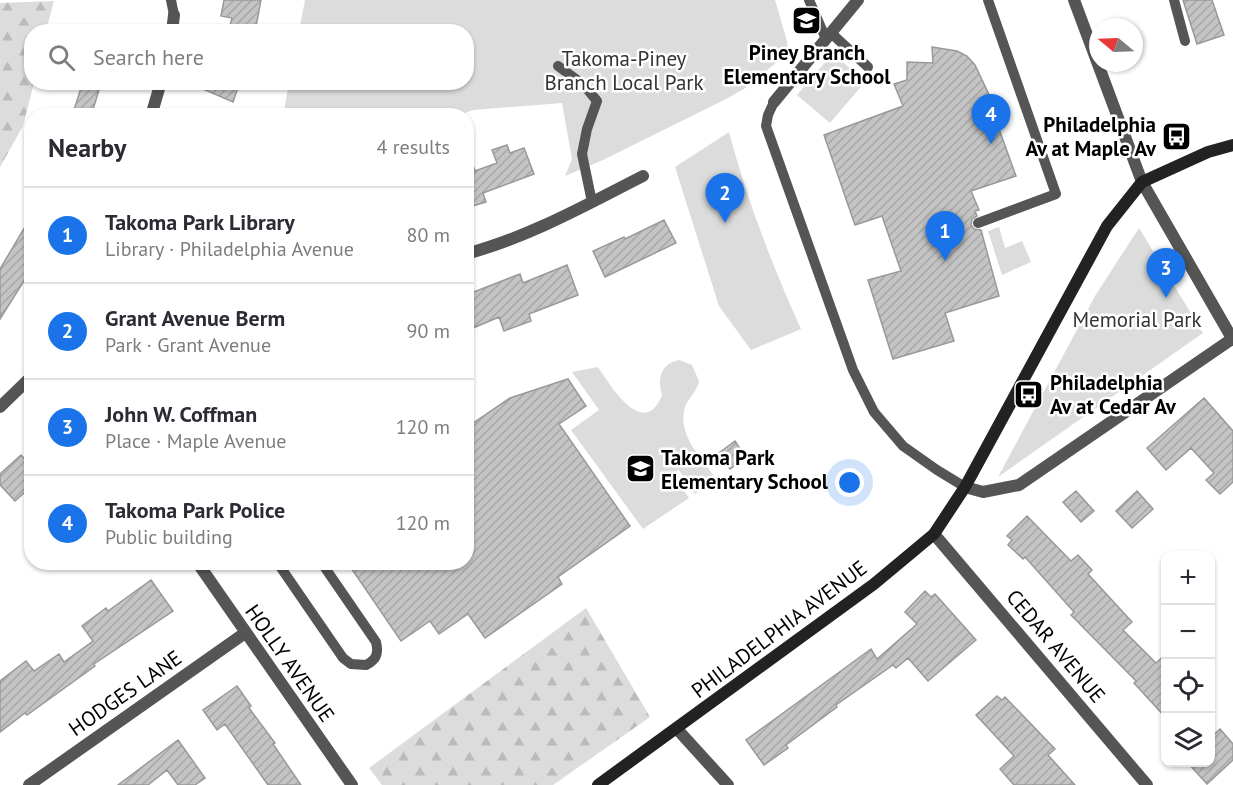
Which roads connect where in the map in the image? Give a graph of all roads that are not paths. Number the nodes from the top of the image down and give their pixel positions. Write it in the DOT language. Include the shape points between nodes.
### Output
graph roads {
  1 [pos="171,0"];
  2 [pos="808,0"];
  3 [pos="858,0"];
  4 [pos="988,0"];
  5 [pos="1074,0"];
  6 [pos="1174,0"];
  7 [pos="174,15"];
  8 [pos="173,24"];
  9 [pos="828,36"];
  10 [pos="1185,41"];
  11 [pos="558,66"];
  12 [pos="868,67"];
  13 [pos="159,90"];
  14 [pos="774,102"];
  15 [pos="153,108"];
  16 [pos="1233,145"];
  17 [pos="643,176"];
  18 [pos="1142,182"];
  19 [pos="592,202"];
  20 [pos="978,223"];
  21 [pos="474,252"];
  22 [pos="1233,339"];
  23 [pos="24,384"];
  24 [pos="0,407"];
  25 [pos="965,487"];
  26 [pos="934,534"];
  27 [pos="202,570"];
  28 [pos="282,570"];
  29 [pos="326,570"];
  30 [pos="244,633"];
  31 [pos="677,729"];
  32 [pos="28,785"];
  33 [pos="352,785"];
  34 [pos="598,785"];
  35 [pos="728,785"];
  36 [pos="1148,785"];
  1 -- 7 [label="lane"];
  2 -- 9 [label="lane"];
  3 -- 9 [label="street"];
  4 -- 20 [label="lane" via="1056,194"];
  5 -- 18 [label="street"];
  6 -- 10 [label="lane"];
  7 -- 8 [label="street"];
  9 -- 12 [label="lane"];
  9 -- 14 [label="street"];
  11 -- 19 [label="lane" via="584,85 597,101 582,154"];
  13 -- 15 [label="street"];
  14 -- 25 [label="lane" via="766,126 854,370 874,412 903,446"];
  16 -- 18 [label="main road, PHILADELPHIA AVENUE"];
  17 -- 19 [label="street"];
  18 -- 22 [label="street"];
  18 -- 25 [label="main road, PHILADELPHIA AVENUE" via="1107,226"];
  19 -- 21 [label="street"];
  22 -- 25 [label="street" via="1018,485 983,492"];
  23 -- 24 [label="street"];
  25 -- 26 [label="main road, PHILADELPHIA AVENUE"];
  26 -- 31 [label="main road, PHILADELPHIA AVENUE" via="874,584"];
  26 -- 36 [label="street, CEDAR AVENUE"];
  27 -- 30 [label="street, HOLLY AVENUE"];
  28 -- 29 [label="lane" via="343,658 351,664 366,666 375,659 376,642"];
  30 -- 32 [label="street, HODGES LANE"];
  30 -- 33 [label="street, HOLLY AVENUE"];
  31 -- 34 [label="main road, PHILADELPHIA AVENUE"];
  31 -- 35 [label="street"];
}
